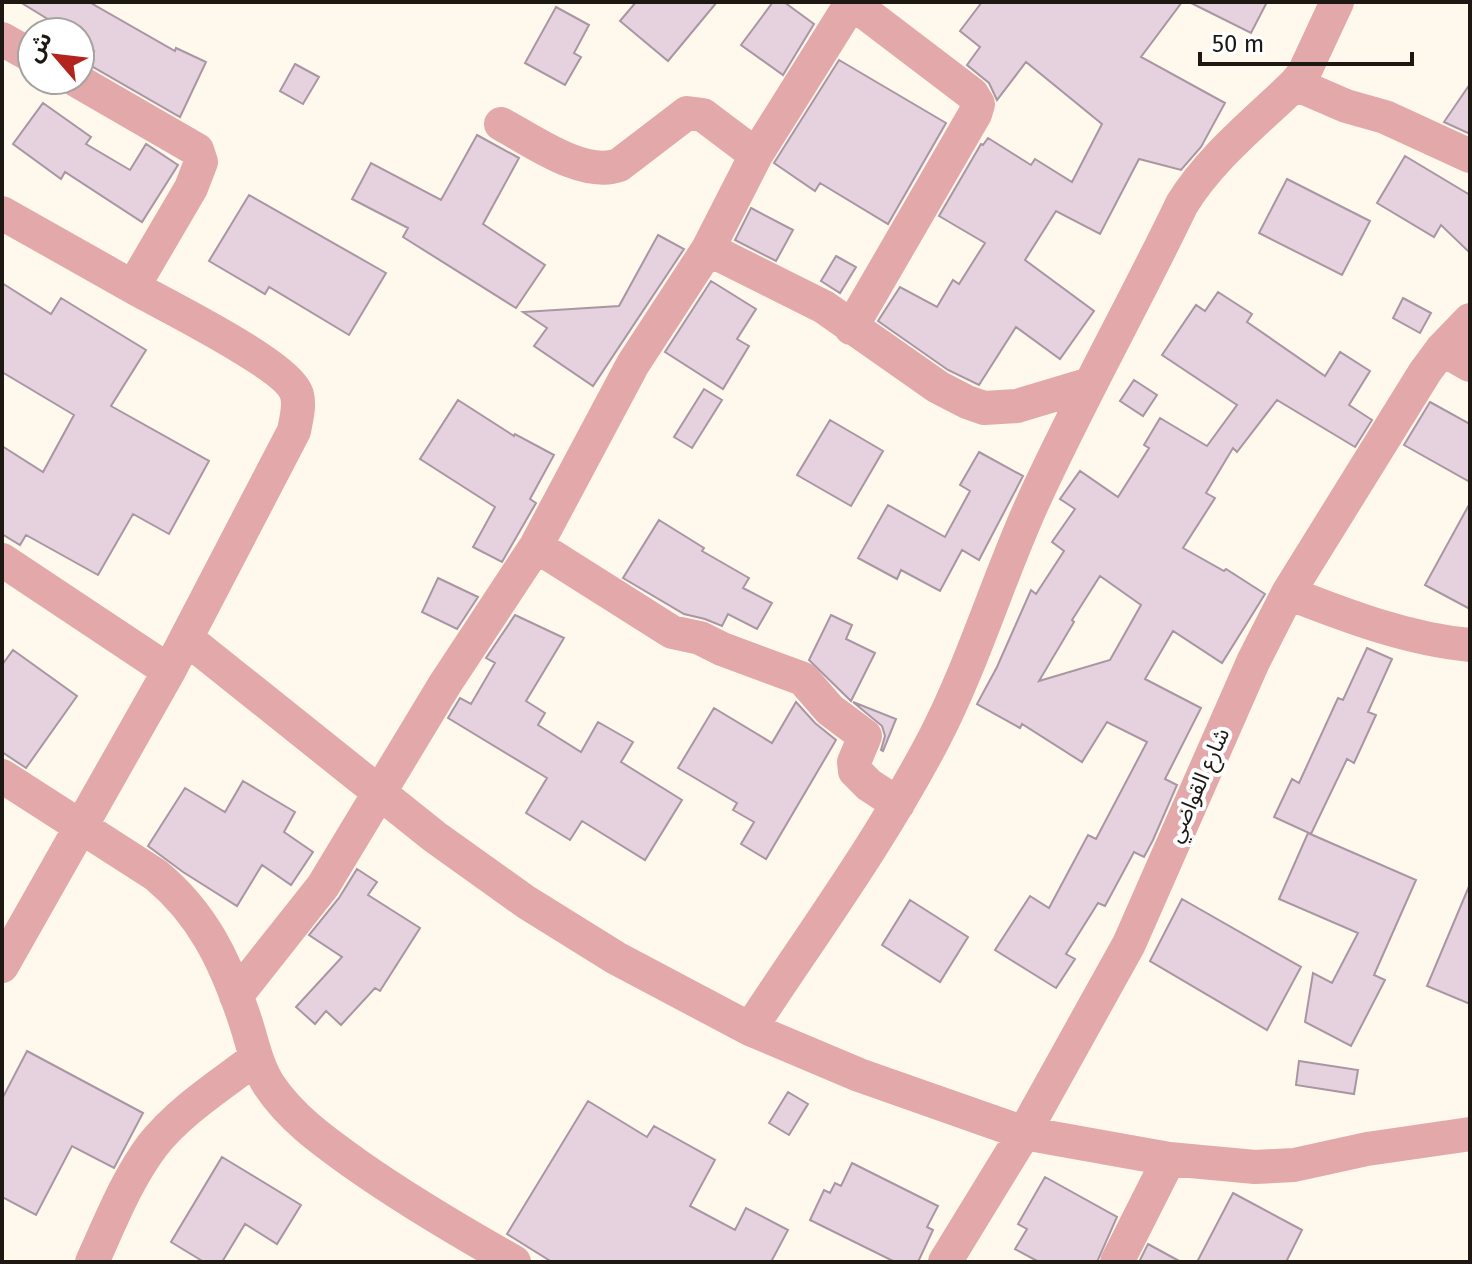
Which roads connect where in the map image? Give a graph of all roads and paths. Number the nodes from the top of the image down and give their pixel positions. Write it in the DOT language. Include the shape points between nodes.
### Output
graph roads {
  1 [pos="852,2"];
  2 [pos="1337,2"];
  3 [pos="1295,84"];
  4 [pos="96,91"];
  5 [pos="501,124"];
  6 [pos="756,155"];
  7 [pos="1470,156"];
  8 [pos="2,213"];
  9 [pos="708,249"];
  10 [pos="133,287"];
  11 [pos="1470,320"];
  12 [pos="851,328"];
  13 [pos="1456,357"];
  14 [pos="1090,384"];
  15 [pos="536,546"];
  16 [pos="2,560"];
  17 [pos="1288,593"];
  18 [pos="186,638"];
  19 [pos="1470,645"];
  20 [pos="169,671"];
  21 [pos="2,776"];
  22 [pos="379,790"];
  23 [pos="898,804"];
  24 [pos="79,825"];
  25 [pos="2,966"];
  26 [pos="236,996"];
  27 [pos="750,1029"];
  28 [pos="256,1058"];
  29 [pos="1024,1133"];
  30 [pos="1470,1134"];
  31 [pos="1169,1159"];
  32 [pos="92,1262"];
  33 [pos="514,1262"];
  34 [pos="945,1262"];
  35 [pos="1117,1262"];
  1 -- 6 [label="street"];
  1 -- 12 [label="street" via="978,104"];
  2 -- 3 [label="street"];
  3 -- 7 [label="street"];
  3 -- 14 [label="street" via="1199,177"];
  4 -- 10 [label="street" via="200,156 198,174"];
  5 -- 6 [label="street" via="586,167 608,169 687,113 695,113"];
  6 -- 9 [label="street"];
  8 -- 10 [label="street"];
  9 -- 12 [label="street" via="824,307"];
  9 -- 15 [label="street" via="633,364"];
  10 -- 18 [label="street" via="256,357 291,382 297,394 294,431"];
  11 -- 13 [label="street, شارع القواضي"];
  12 -- 14 [label="street" via="938,387 984,408 1017,406"];
  13 -- 17 [label="street, شارع القواضي" via="1405,402"];
  14 -- 23 [label="street" via="1031,506 962,679"];
  15 -- 22 [label="street"];
  15 -- 23 [label="street" via="672,632 803,679 830,710 865,736 855,771"];
  16 -- 20 [label="street"];
  17 -- 19 [label="street" via="1358,620"];
  17 -- 29 [label="street, شارع القواضي" via="1129,944"];
  18 -- 20 [label="street"];
  18 -- 22 [label="street"];
  20 -- 24 [label="street"];
  21 -- 24 [label="street"];
  22 -- 26 [label="street" via="323,886"];
  22 -- 27 [label="street" via="526,902 616,958"];
  23 -- 27 [label="street"];
  24 -- 25 [label="street"];
  24 -- 26 [label="street" via="178,893 214,944"];
  26 -- 28 [label="street"];
  27 -- 29 [label="street" via="859,1075"];
  28 -- 32 [label="street" via="183,1114 154,1144"];
  28 -- 33 [label="street" via="285,1107 314,1134 442,1221"];
  29 -- 31 [label="street"];
  29 -- 34 [label="street, شارع القواضي"];
  30 -- 31 [label="street" via="1294,1165"];
  31 -- 35 [label="street"];
}
